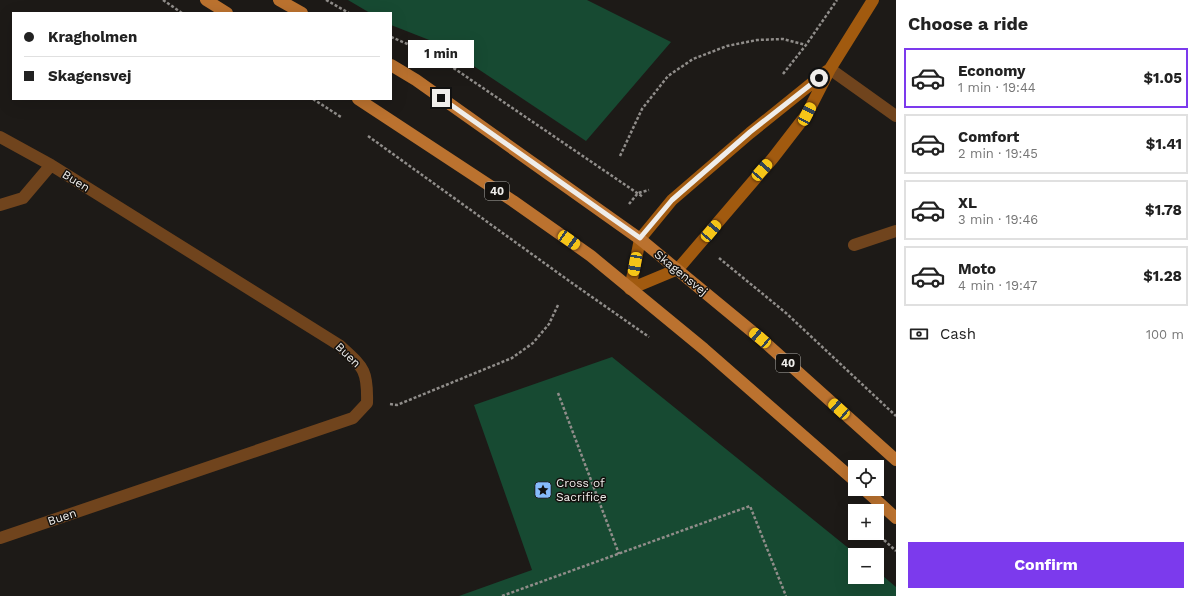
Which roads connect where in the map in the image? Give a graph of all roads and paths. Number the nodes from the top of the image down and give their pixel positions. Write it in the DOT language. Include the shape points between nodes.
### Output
graph roads {
  1 [pos="163,0"];
  2 [pos="206,0"];
  3 [pos="279,0"];
  4 [pos="326,0"];
  5 [pos="873,0"];
  6 [pos="181,12"];
  7 [pos="225,12"];
  8 [pos="300,12"];
  9 [pos="347,12"];
  10 [pos="806,45"];
  11 [pos="392,66"];
  12 [pos="830,69"];
  13 [pos="314,100"];
  14 [pos="360,100"];
  15 [pos="896,116"];
  16 [pos="344,120"];
  17 [pos="363,133"];
  18 [pos="0,137"];
  19 [pos="620,156"];
  20 [pos="51,165"];
  21 [pos="0,205"];
  22 [pos="896,231"];
  23 [pos="640,238"];
  24 [pos="854,245"];
  25 [pos="678,269"];
  26 [pos="630,289"];
  27 [pos="558,305"];
  28 [pos="650,337"];
  29 [pos="558,393"];
  30 [pos="367,403"];
  31 [pos="896,460"];
  32 [pos="848,475"];
  33 [pos="872,496"];
  34 [pos="896,518"];
  35 [pos="0,538"];
  36 [pos="883,540"];
  37 [pos="896,551"];
  38 [pos="619,554"];
  39 [pos="502,596"];
  40 [pos="786,596"];
  1 -- 6 [label="path"];
  2 -- 7 [label="main road"];
  3 -- 8 [label="main road"];
  4 -- 9 [label="path"];
  5 -- 12 [label="street"];
  10 -- 19 [label="path" via="783,39 756,40 727,46 693,59 668,76 642,109"];
  11 -- 23 [label="main road, Skagensvej / 40"];
  12 -- 15 [label="street"];
  12 -- 23 [label="street" via="750,132 672,200"];
  12 -- 25 [label="street" via="807,114 773,158"];
  13 -- 16 [label="path"];
  14 -- 26 [label="main road, 40" via="531,214 591,256"];
  17 -- 28 [label="path"];
  18 -- 20 [label="street, Buen"];
  20 -- 21 [label="street, Buen" via="23,198"];
  20 -- 30 [label="street, Buen" via="339,345 360,364 368,382"];
  22 -- 24 [label="street"];
  23 -- 25 [label="main road, Skagensvej / 40"];
  23 -- 26 [label="street"];
  25 -- 26 [label="street"];
  25 -- 31 [label="main road, Skagensvej / 40" via="760,338"];
  26 -- 32 [label="main road, 40"];
  27 -- 30 [label="path" via="550,324 533,343 512,358 396,405"];
  29 -- 38 [label="path"];
  30 -- 35 [label="street, Buen" via="352,418"];
  33 -- 34 [label="main road"];
  36 -- 37 [label="path"];
  38 -- 39 [label="path"];
  38 -- 40 [label="path" via="750,506"];
}
